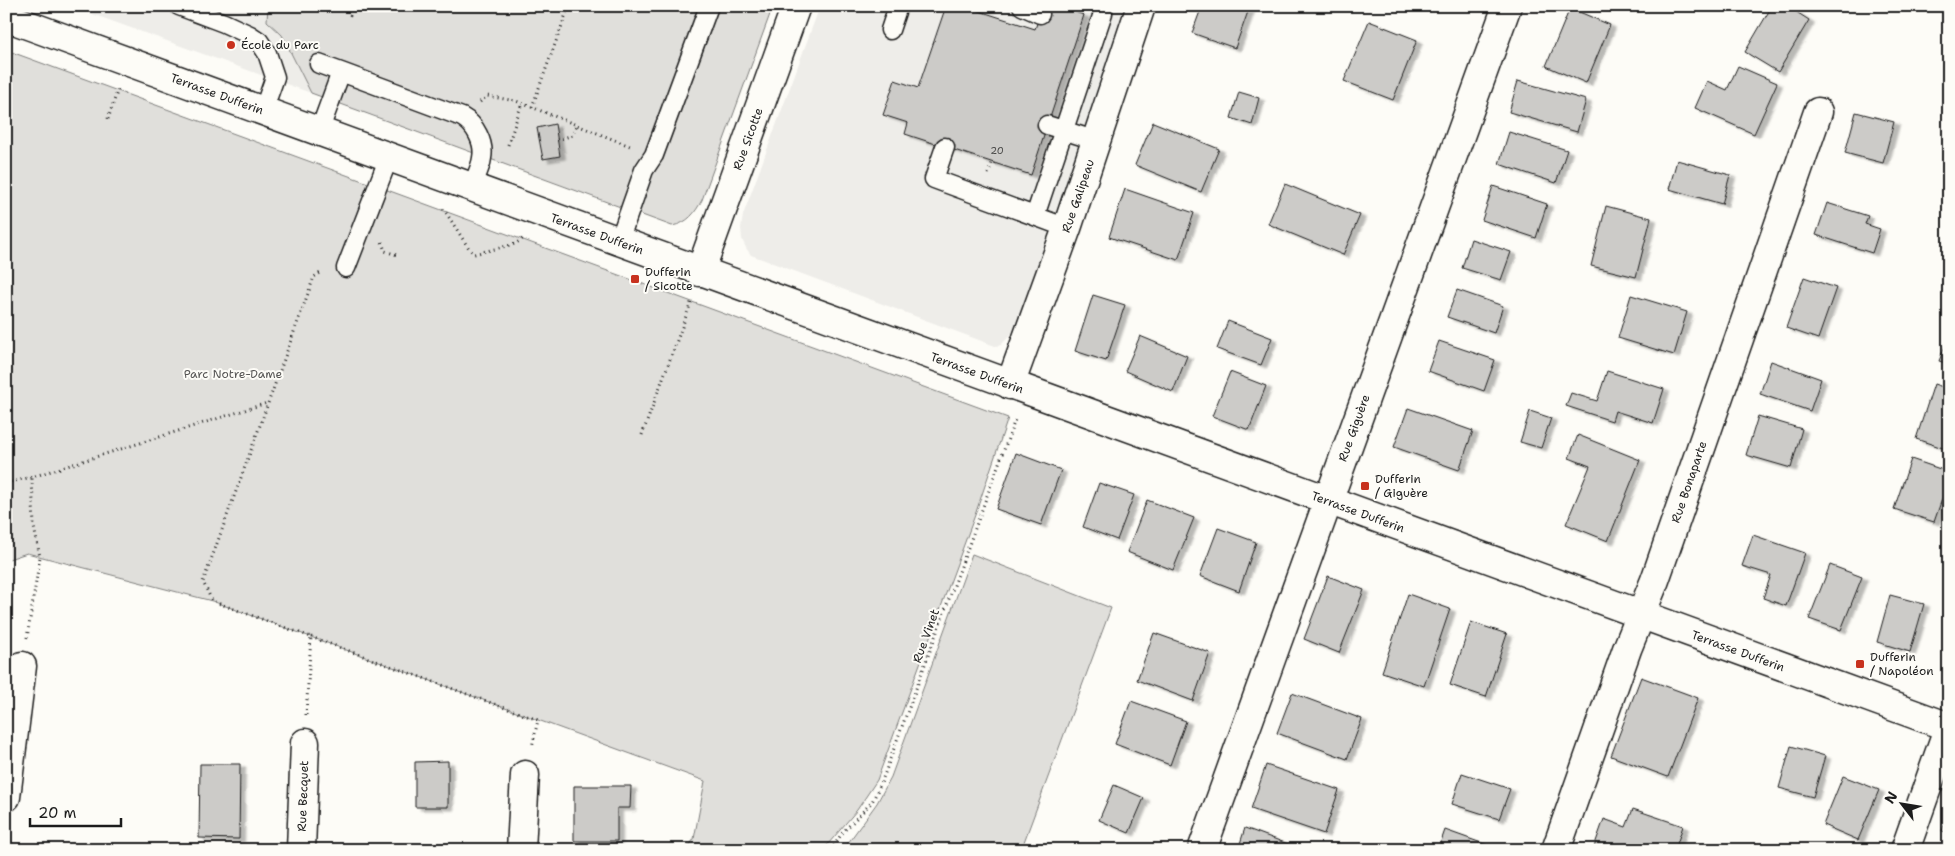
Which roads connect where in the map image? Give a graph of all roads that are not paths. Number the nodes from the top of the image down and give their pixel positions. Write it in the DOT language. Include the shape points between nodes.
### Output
graph roads {
  1 [pos="179,6"];
  2 [pos="709,6"];
  3 [pos="796,6"];
  4 [pos="898,6"];
  5 [pos="1022,6"];
  6 [pos="1142,6"];
  7 [pos="1507,6"];
  8 [pos="1103,13"];
  9 [pos="1040,14"];
  10 [pos="6,17"];
  11 [pos="890,30"];
  12 [pos="319,64"];
  13 [pos="341,72"];
  14 [pos="263,111"];
  15 [pos="1818,112"];
  16 [pos="1056,128"];
  17 [pos="319,132"];
  18 [pos="1097,141"];
  19 [pos="945,147"];
  20 [pos="389,157"];
  21 [pos="471,188"];
  22 [pos="1035,216"];
  23 [pos="1067,228"];
  24 [pos="619,242"];
  25 [pos="346,268"];
  26 [pos="700,272"];
  27 [pos="1010,385"];
  28 [pos="1329,502"];
  29 [pos="1641,616"];
  30 [pos="22,666"];
  31 [pos="1949,727"];
  32 [pos="305,743"];
  33 [pos="526,775"];
  34 [pos="6,797"];
  35 [pos="301,850"];
  36 [pos="522,850"];
  37 [pos="1202,850"];
  38 [pos="1556,850"];
  39 [pos="1905,850"];
  1 -- 14 [label="lane" via="259,41 275,77"];
  2 -- 24 [label="lane"];
  3 -- 26 [label="street, Rue Sicotte"];
  4 -- 11 [label="lane"];
  5 -- 9 [label="lane"];
  6 -- 18 [label="street, Rue Galipeau"];
  7 -- 28 [label="street, Rue Giguère"];
  8 -- 16 [label="lane"];
  10 -- 14 [label="street, Terrasse Dufferin"];
  12 -- 13 [label="lane"];
  13 -- 17 [label="lane"];
  13 -- 21 [label="lane" via="469,121 480,140 482,156"];
  14 -- 17 [label="street, Terrasse Dufferin"];
  15 -- 29 [label="street, Rue Bonaparte"];
  16 -- 18 [label="lane"];
  16 -- 22 [label="lane"];
  17 -- 20 [label="street, Terrasse Dufferin"];
  18 -- 23 [label="street, Rue Galipeau"];
  19 -- 22 [label="lane" via="934,179"];
  20 -- 21 [label="street, Terrasse Dufferin"];
  20 -- 25 [label="lane"];
  21 -- 24 [label="street, Terrasse Dufferin"];
  22 -- 23 [label="lane"];
  23 -- 27 [label="street, Rue Galipeau"];
  24 -- 26 [label="street, Terrasse Dufferin"];
  26 -- 27 [label="street, Terrasse Dufferin"];
  27 -- 28 [label="street, Terrasse Dufferin"];
  28 -- 29 [label="street, Terrasse Dufferin"];
  28 -- 37 [label="street, Rue Giguère"];
  29 -- 31 [label="street, Terrasse Dufferin"];
  29 -- 38 [label="street, Rue Bonaparte"];
  30 -- 34 [label="street"];
  31 -- 39 [label="street"];
  32 -- 35 [label="street, Rue Becquet"];
  33 -- 36 [label="street"];
}
